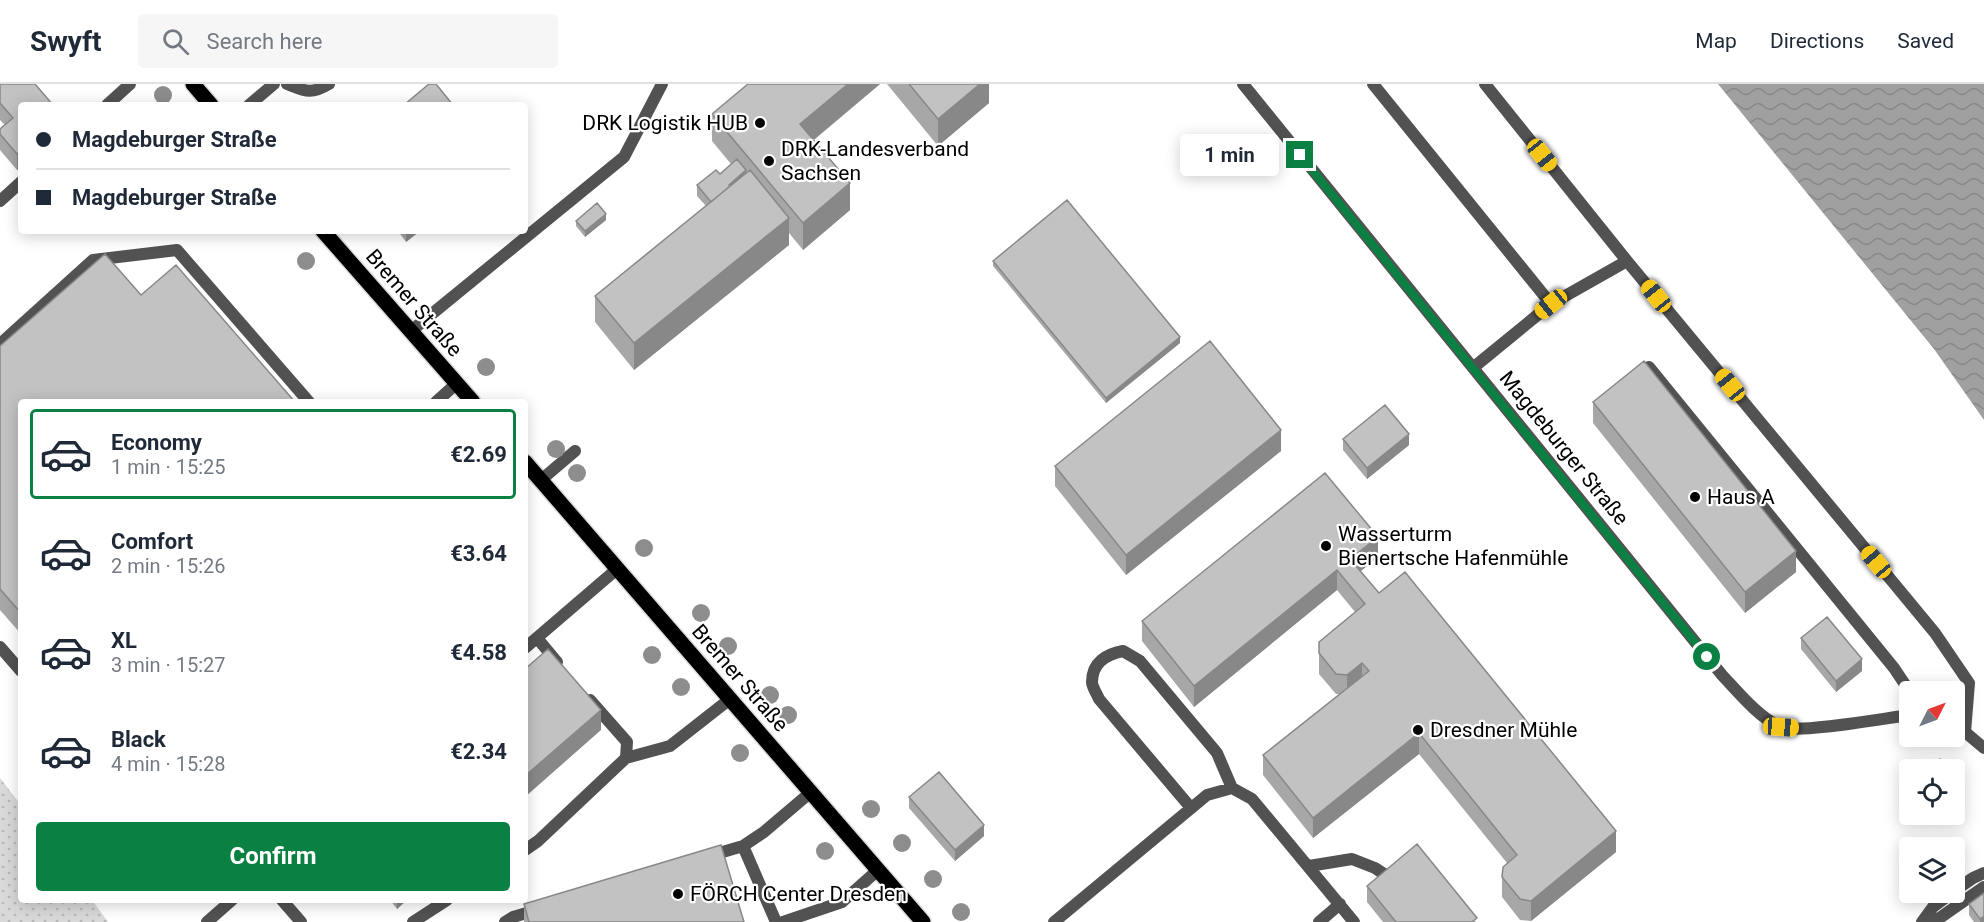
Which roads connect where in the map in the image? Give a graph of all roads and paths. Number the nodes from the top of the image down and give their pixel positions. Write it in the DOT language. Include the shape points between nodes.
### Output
graph roads {
  1 [pos="130,84"];
  2 [pos="193,84"];
  3 [pos="274,84"];
  4 [pos="287,84"];
  5 [pos="329,84"];
  6 [pos="1243,84"];
  7 [pos="1373,84"];
  8 [pos="1485,84"];
  9 [pos="660,85"];
  10 [pos="110,102"];
  11 [pos="209,102"];
  12 [pos="253,102"];
  13 [pos="18,185"];
  14 [pos="0,201"];
  15 [pos="326,234"];
  16 [pos="1627,261"];
  17 [pos="1551,304"];
  18 [pos="411,331"];
  19 [pos="0,344"];
  20 [pos="1474,367"];
  21 [pos="1649,367"];
  22 [pos="457,383"];
  23 [pos="306,399"];
  24 [pos="439,399"];
  25 [pos="470,399"];
  26 [pos="575,451"];
  27 [pos="528,465"];
  28 [pos="541,480"];
  29 [pos="617,569"];
  30 [pos="537,638"];
  31 [pos="0,646"];
  32 [pos="528,646"];
  33 [pos="18,667"];
  34 [pos="567,672"];
  35 [pos="1903,681"];
  36 [pos="582,690"];
  37 [pos="730,699"];
  38 [pos="1965,703"];
  39 [pos="1899,716"];
  40 [pos="1965,733"];
  41 [pos="1984,748"];
  42 [pos="627,758"];
  43 [pos="1232,788"];
  44 [pos="811,792"];
  45 [pos="1191,808"];
  46 [pos="743,846"];
  47 [pos="528,848"];
  48 [pos="699,859"];
  49 [pos="1309,866"];
  50 [pos="878,870"];
  51 [pos="1984,873"];
  52 [pos="1393,880"];
  53 [pos="1965,884"];
  54 [pos="1984,887"];
  55 [pos="229,903"];
  56 [pos="285,903"];
  57 [pos="442,903"];
  58 [pos="1940,903"];
  59 [pos="1340,904"];
  60 [pos="546,907"];
  61 [pos="207,922"];
  62 [pos="302,922"];
  63 [pos="413,922"];
  64 [pos="505,922"];
  65 [pos="776,922"];
  66 [pos="783,922"];
  67 [pos="923,922"];
  68 [pos="1054,922"];
  69 [pos="1318,922"];
  70 [pos="1354,922"];
  71 [pos="1922,922"];
  72 [pos="1934,922"];
  1 -- 10 [label="street"];
  2 -- 11 [label="main road"];
  3 -- 12 [label="street"];
  4 -- 5 [label="street" via="306,92"];
  6 -- 20 [label="street, Magdeburger Straße"];
  7 -- 17 [label="street"];
  8 -- 16 [label="street"];
  9 -- 18 [label="street" via="624,156"];
  13 -- 14 [label="street"];
  15 -- 18 [label="main road, Bremer Straße"];
  16 -- 17 [label="street"];
  16 -- 38 [label="street" via="1935,633 1969,683"];
  17 -- 20 [label="street"];
  18 -- 22 [label="main road, Bremer Straße"];
  19 -- 23 [label="street" via="93,260 177,250"];
  20 -- 39 [label="street, Magdeburger Straße" via="1722,675 1756,711 1781,727 1802,729"];
  21 -- 35 [label="street"];
  22 -- 24 [label="street"];
  22 -- 25 [label="main road, Bremer Straße"];
  26 -- 28 [label="street"];
  27 -- 28 [label="main road, Bremer Straße"];
  28 -- 29 [label="main road, Bremer Straße"];
  29 -- 30 [label="street"];
  29 -- 37 [label="main road, Bremer Straße"];
  30 -- 32 [label="street"];
  30 -- 34 [label="street"];
  31 -- 33 [label="street"];
  36 -- 42 [label="street" via="627,742"];
  37 -- 42 [label="street" via="670,746"];
  37 -- 44 [label="main road, Bremer Straße"];
  40 -- 41 [label="street"];
  42 -- 47 [label="street"];
  43 -- 45 [label="street" via="1207,795"];
  43 -- 45 [label="street" via="1217,753 1140,661 1123,651 1108,654 1096,666 1091,683 1099,699"];
  43 -- 49 [label="street" via="1252,800"];
  44 -- 46 [label="street"];
  44 -- 50 [label="main road, Bremer Straße"];
  45 -- 68 [label="street"];
  46 -- 48 [label="street"];
  46 -- 65 [label="street"];
  49 -- 52 [label="street" via="1352,860"];
  49 -- 59 [label="street"];
  50 -- 66 [label="street" via="842,902"];
  50 -- 67 [label="main road, Bremer Straße"];
  51 -- 53 [label="street"];
  54 -- 72 [label="street"];
  55 -- 61 [label="street"];
  56 -- 62 [label="street"];
  57 -- 63 [label="street"];
  58 -- 71 [label="street"];
  59 -- 69 [label="street"];
  59 -- 70 [label="street"];
  60 -- 64 [label="street"];
}
